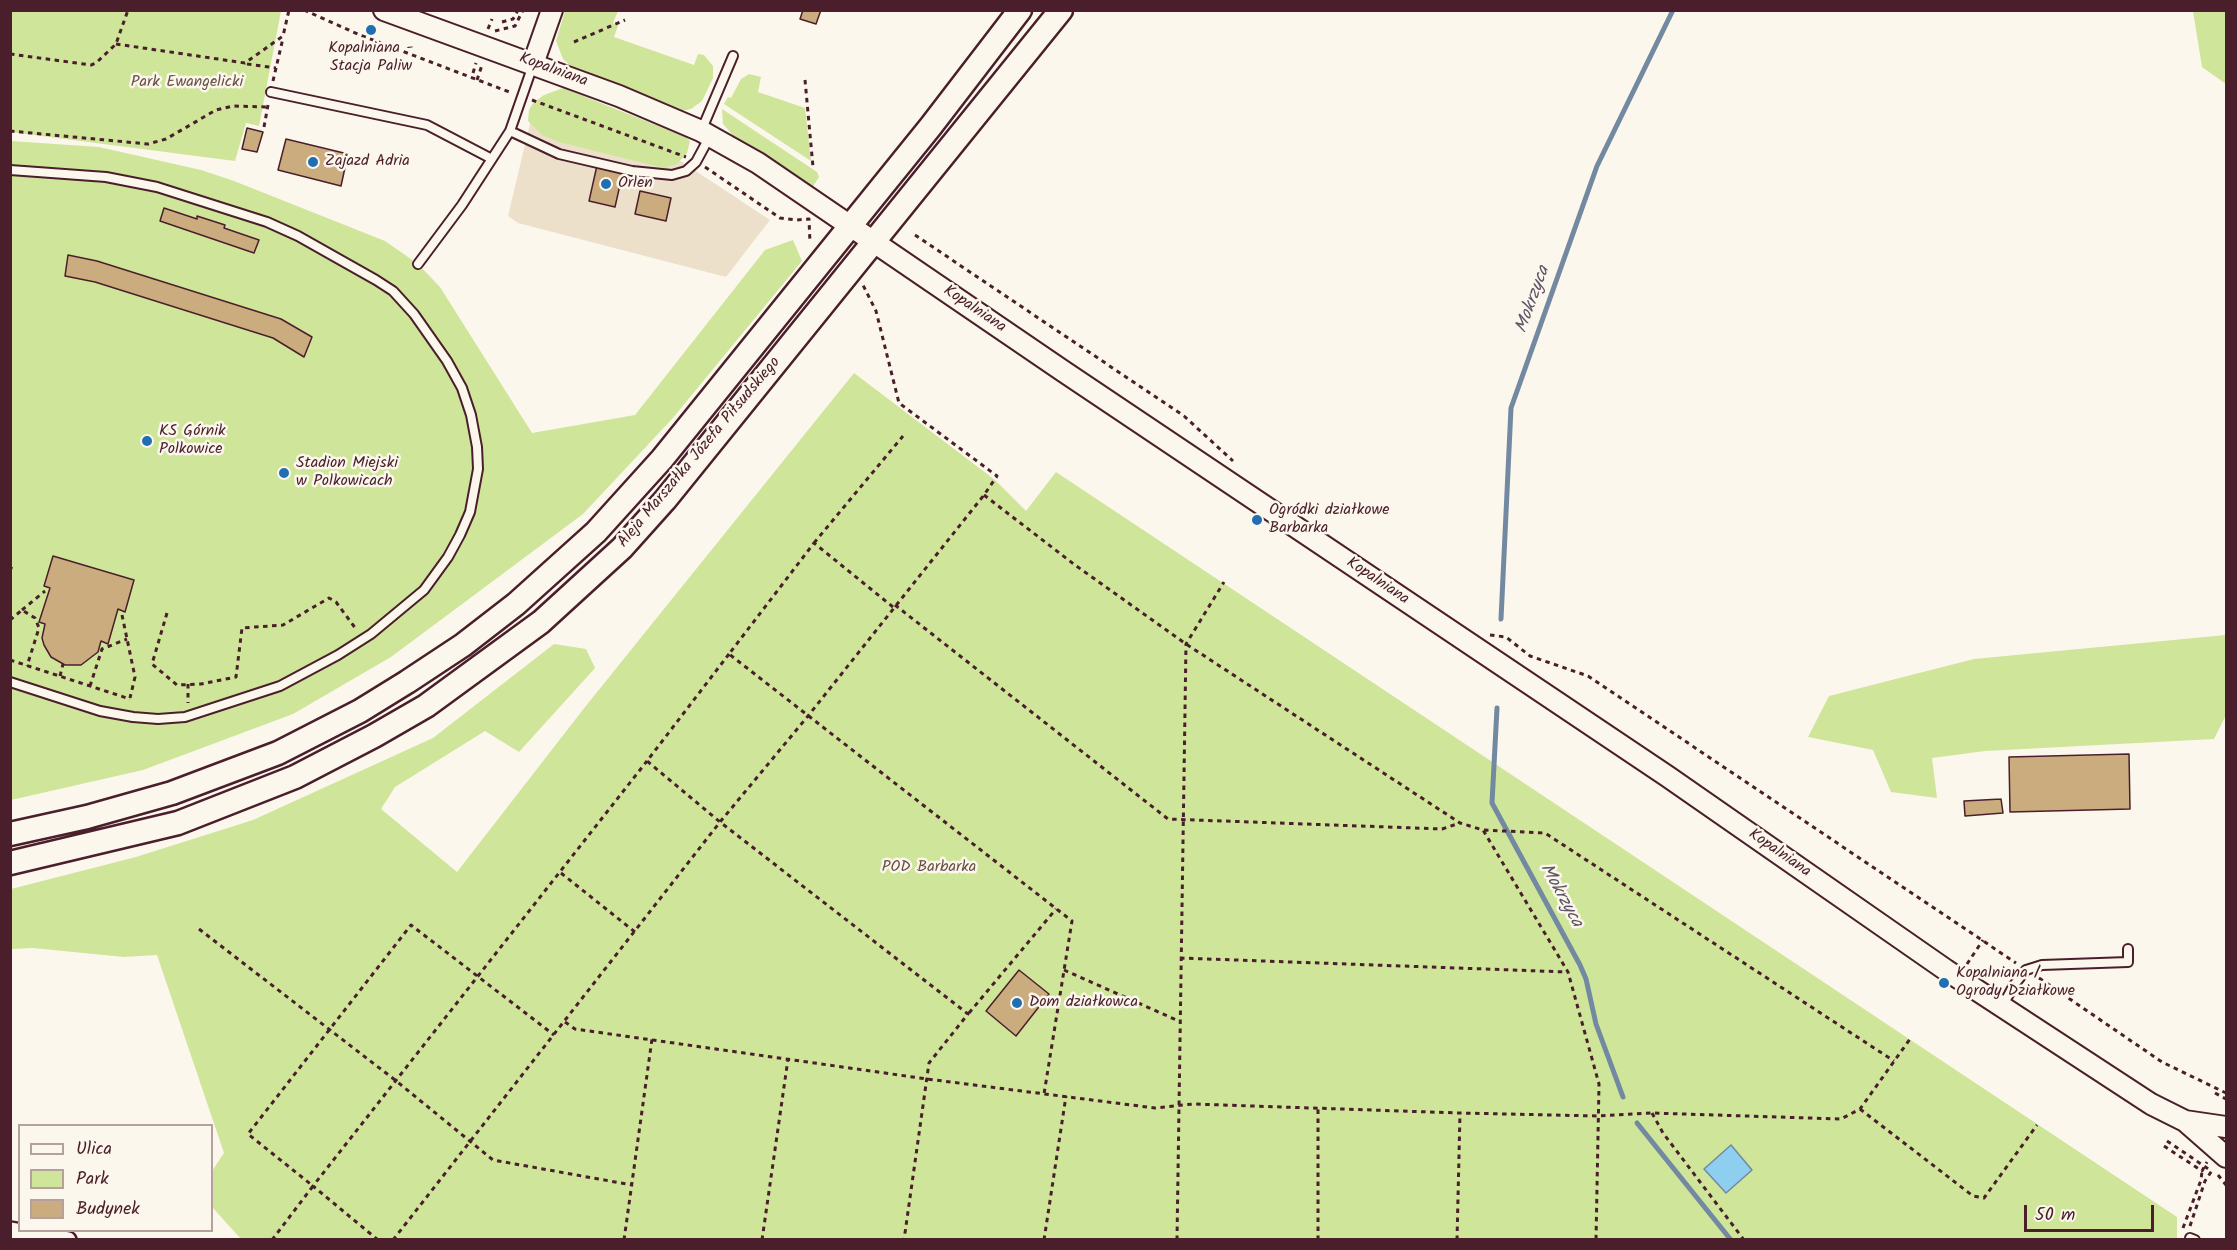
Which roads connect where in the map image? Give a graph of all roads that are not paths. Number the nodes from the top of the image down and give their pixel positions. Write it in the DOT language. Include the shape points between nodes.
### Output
graph roads {
  1 [pos="384,10"];
  2 [pos="552,10"];
  3 [pos="1020,10"];
  4 [pos="1061,10"];
  5 [pos="733,56"];
  6 [pos="533,64"];
  7 [pos="271,92"];
  8 [pos="510,131"];
  9 [pos="706,133"];
  10 [pos="492,159"];
  11 [pos="10,170"];
  12 [pos="851,226"];
  13 [pos="875,243"];
  14 [pos="418,264"];
  15 [pos="10,682"];
  16 [pos="10,834"];
  17 [pos="10,863"];
  18 [pos="2128,949"];
  19 [pos="2002,1007"];
  20 [pos="2185,1121"];
  21 [pos="2226,1127"];
  22 [pos="2225,1155"];
  23 [pos="23,1232"];
  24 [pos="68,1239"];
  1 -- 6 [label="street, Kopalniana"];
  2 -- 6 [label="street"];
  3 -- 12 [label="main road, Aleja Marszałka Józefa Piłsudskiego"];
  4 -- 13 [label="main road, Aleja Marszałka Józefa Piłsudskiego"];
  5 -- 9 [label="lane"];
  6 -- 8 [label="lane"];
  6 -- 9 [label="street, Kopalniana"];
  7 -- 10 [label="lane" via="427,125"];
  8 -- 9 [label="lane" via="559,154 632,171 672,174 686,171 696,162"];
  8 -- 10 [label="lane"];
  9 -- 12 [label="street, Kopalniana"];
  10 -- 14 [label="lane"];
  11 -- 15 [label="lane" via="106,177 157,188 267,222 325,250 393,291 432,336 462,388 471,415 478,469 470,512 460,535 424,590 364,639 280,686 188,715 158,719 100,711"];
  12 -- 13 [label="street, Kopalniana"];
  12 -- 16 [label="main road, Aleja Marszałka Józefa Piłsudskiego" via="662,459 596,532 516,604 463,645 360,711 278,753 172,793"];
  13 -- 17 [label="main road, Aleja Marszałka Józefa Piłsudskiego" via="622,548 541,622 484,665 416,712 295,777 178,823"];
  13 -- 19 [label="street, Kopalniana" via="1667,776"];
  18 -- 19 [label="lane" via="2128,962 2042,965 2026,970"];
  19 -- 20 [label="street, Kopalniana" via="2151,1104"];
  20 -- 21 [label="street, Kopalniana"];
  20 -- 22 [label="street, Kopalniana"];
  23 -- 24 [label="street"];
}
